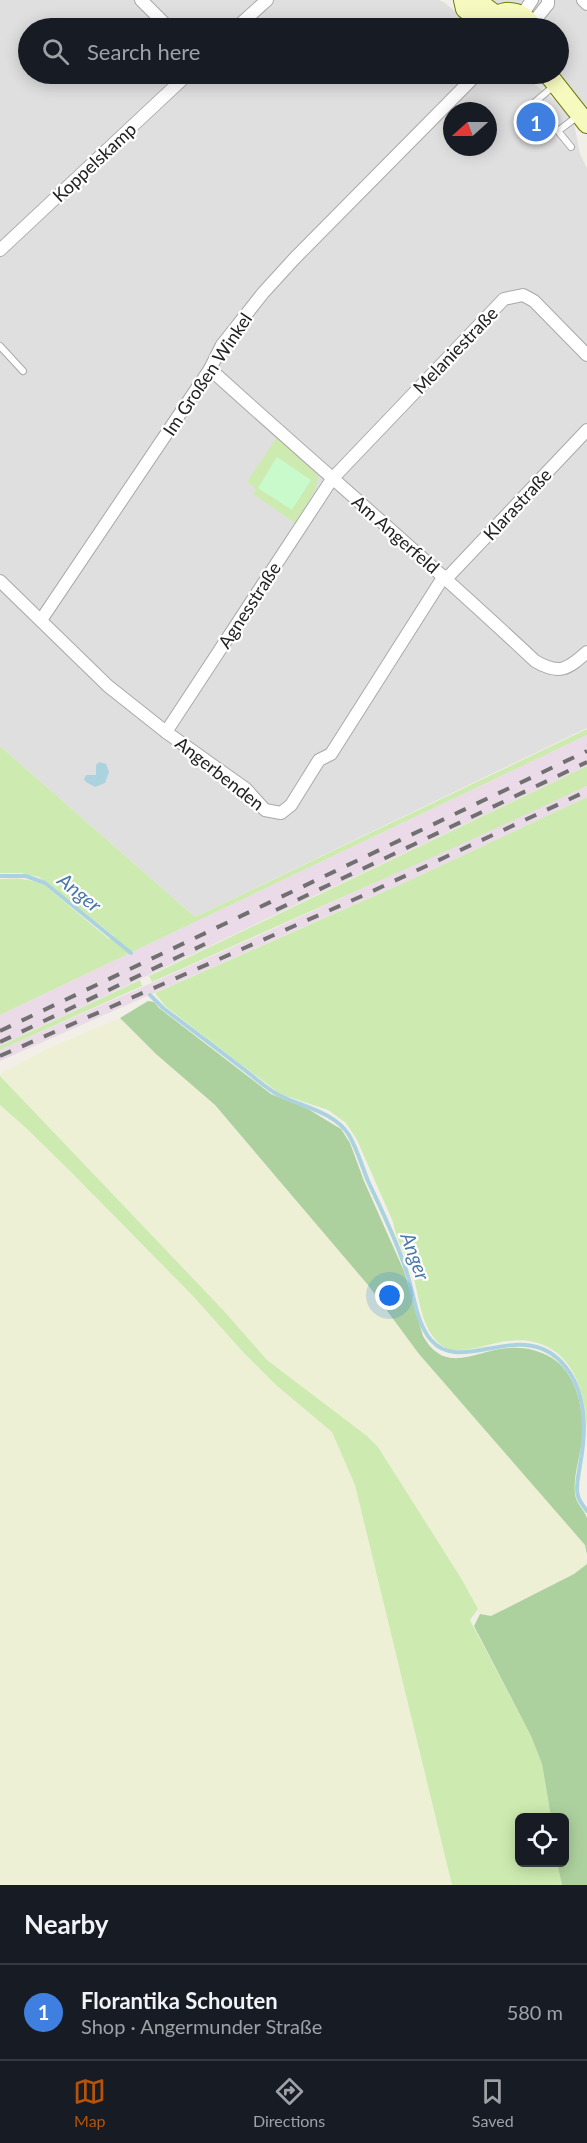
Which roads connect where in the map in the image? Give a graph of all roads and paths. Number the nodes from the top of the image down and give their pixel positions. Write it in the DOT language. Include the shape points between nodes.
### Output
graph roads {
  1 [pos="141,0"];
  2 [pos="267,0"];
  3 [pos="463,0"];
  4 [pos="476,0"];
  5 [pos="548,0"];
  6 [pos="583,0"];
  7 [pos="587,4"];
  8 [pos="530,17"];
  9 [pos="158,18"];
  10 [pos="250,18"];
  11 [pos="481,18"];
  12 [pos="487,18"];
  13 [pos="500,18"];
  14 [pos="177,84"];
  15 [pos="467,84"];
  16 [pos="544,84"];
  17 [pos="554,84"];
  18 [pos="584,119"];
  19 [pos="558,131"];
  20 [pos="571,147"];
  21 [pos="0,250"];
  22 [pos="0,346"];
  23 [pos="587,355"];
  24 [pos="210,369"];
  25 [pos="23,371"];
  26 [pos="587,430"];
  27 [pos="332,479"];
  28 [pos="446,577"];
  29 [pos="0,581"];
  30 [pos="41,620"];
  31 [pos="587,652"];
  32 [pos="166,732"];
  1 -- 9 [label="street"];
  2 -- 10 [label="street"];
  3 -- 11 [label="main road" via="465,9"];
  4 -- 12 [label="main road"];
  5 -- 8 [label="street"];
  6 -- 7 [label="street"];
  8 -- 13 [label="main road" via="512,12"];
  14 -- 21 [label="street, Koppelskamp"];
  15 -- 24 [label="street, Im Großen Winkel" via="279,276 222,345"];
  16 -- 19 [label="lane" via="535,102"];
  17 -- 18 [label="main road"];
  18 -- 19 [label="lane"];
  19 -- 20 [label="lane"];
  22 -- 25 [label="lane"];
  23 -- 27 [label="street, Melaniestraße" via="534,301 524,295 504,299"];
  24 -- 27 [label="street, Am Angerfeld"];
  24 -- 30 [label="street, Im Großen Winkel"];
  26 -- 28 [label="street, Klarastraße"];
  27 -- 28 [label="street, Am Angerfeld"];
  27 -- 32 [label="street, Agnesstraße"];
  28 -- 31 [label="street, Am Angerfeld" via="535,661 548,668 562,670"];
  28 -- 32 [label="street, Angerbenden" via="331,754 319,760 291,805 281,813 265,810 246,789"];
  29 -- 30 [label="street, Angerbenden"];
  30 -- 32 [label="street, Angerbenden" via="108,686"];
}
